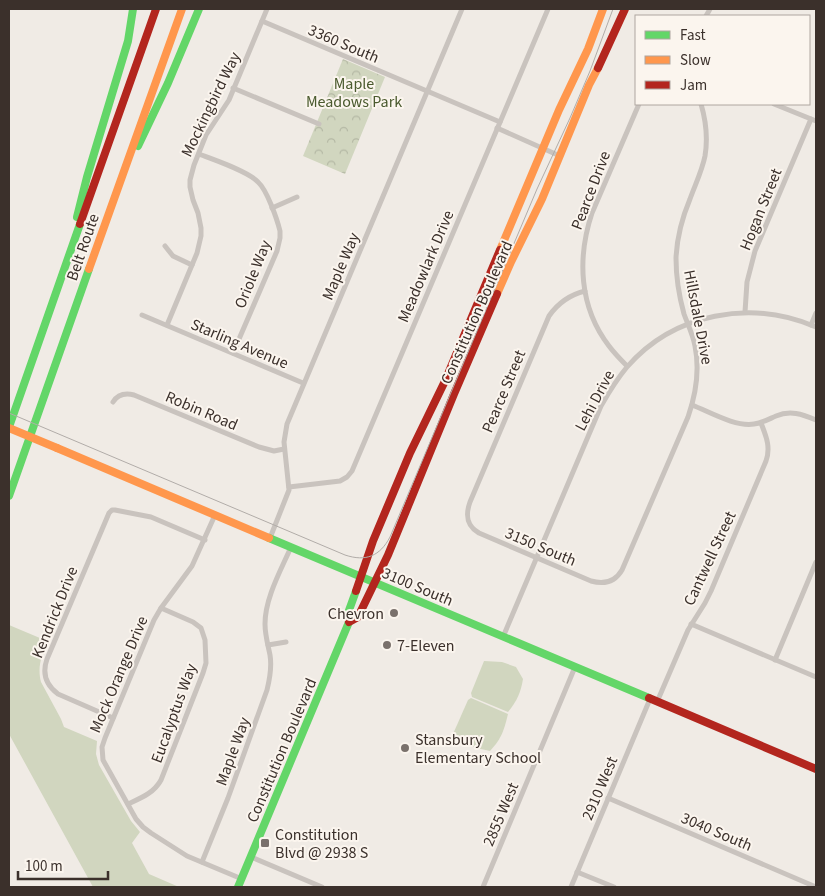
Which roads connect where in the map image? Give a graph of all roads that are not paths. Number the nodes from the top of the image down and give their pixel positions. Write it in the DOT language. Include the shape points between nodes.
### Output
graph roads {
  1 [pos="133,9"];
  2 [pos="156,9"];
  3 [pos="182,9"];
  4 [pos="199,9"];
  5 [pos="267,9"];
  6 [pos="462,9"];
  7 [pos="548,9"];
  8 [pos="603,9"];
  9 [pos="625,9"];
  10 [pos="262,21"];
  11 [pos="233,88"];
  12 [pos="427,91"];
  13 [pos="638,105"];
  14 [pos="701,105"];
  15 [pos="776,105"];
  16 [pos="814,120"];
  17 [pos="500,122"];
  18 [pos="319,124"];
  19 [pos="497,128"];
  20 [pos="543,148"];
  21 [pos="198,154"];
  22 [pos="560,156"];
  23 [pos="118,185"];
  24 [pos="297,198"];
  25 [pos="272,208"];
  26 [pos="165,246"];
  27 [pos="70,254"];
  28 [pos="192,265"];
  29 [pos="584,291"];
  30 [pos="745,312"];
  31 [pos="816,313"];
  32 [pos="142,315"];
  33 [pos="166,325"];
  34 [pos="688,325"];
  35 [pos="814,326"];
  36 [pos="233,353"];
  37 [pos="628,366"];
  38 [pos="303,383"];
  39 [pos="113,402"];
  40 [pos="692,404"];
  41 [pos="816,420"];
  42 [pos="761,422"];
  43 [pos="9,427"];
  44 [pos="284,449"];
  45 [pos="289,487"];
  46 [pos="9,496"];
  47 [pos="215,515"];
  48 [pos="467,518"];
  49 [pos="270,538"];
  50 [pos="205,540"];
  51 [pos="292,547"];
  52 [pos="537,558"];
  53 [pos="816,562"];
  54 [pos="361,576"];
  55 [pos="612,581"];
  56 [pos="374,582"];
  57 [pos="161,608"];
  58 [pos="349,622"];
  59 [pos="691,624"];
  60 [pos="503,637"];
  61 [pos="286,642"];
  62 [pos="268,645"];
  63 [pos="775,660"];
  64 [pos="575,667"];
  65 [pos="816,677"];
  66 [pos="654,700"];
  67 [pos="113,718"];
  68 [pos="816,767"];
  69 [pos="608,798"];
  70 [pos="128,804"];
  71 [pos="251,857"];
  72 [pos="202,862"];
  73 [pos="577,872"];
  74 [pos="242,879"];
  75 [pos="238,887"];
  76 [pos="322,887"];
  77 [pos="483,887"];
  78 [pos="571,887"];
  79 [pos="614,887"];
  80 [pos="816,887"];
  1 -- 27 [label="main road" via="128,41 87,177"];
  2 -- 27 [label="main road, Belt Route"];
  3 -- 23 [label="main road, Belt Route"];
  4 -- 23 [label="main road" via="159,103"];
  5 -- 10 [label="street, Mockingbird Way"];
  6 -- 12 [label="street, Maple Way"];
  7 -- 17 [label="street, Meadowlark Drive"];
  8 -- 20 [label="main road, Constitution Boulevard"];
  9 -- 22 [label="main road, Constitution Boulevard"];
  10 -- 11 [label="street, Mockingbird Way"];
  10 -- 12 [label="street, 3360 South"];
  11 -- 18 [label="street"];
  11 -- 21 [label="street, Mockingbird Way"];
  12 -- 17 [label="street, 3360 South"];
  12 -- 38 [label="street, Maple Way"];
  13 -- 29 [label="street, Pearce Drive" via="588,227 583,254"];
  14 -- 34 [label="street, Hillsdale Drive" via="707,132 705,157 682,222 676,258 677,281"];
  15 -- 16 [label="street"];
  16 -- 30 [label="street, Hogan Street" via="755,251 747,282"];
  17 -- 19 [label="street, Meadowlark Drive"];
  19 -- 20 [label="street"];
  19 -- 45 [label="street, Meadowlark Drive" via="352,470 340,481"];
  20 -- 22 [label="street"];
  20 -- 54 [label="main road, Constitution Boulevard" via="443,386 410,453"];
  21 -- 25 [label="street, Oriole Way" via="252,177 262,187"];
  21 -- 28 [label="street, Mockingbird Way" via="190,187 200,220 201,236"];
  22 -- 56 [label="main road, Constitution Boulevard"];
  23 -- 46 [label="main road, Belt Route"];
  24 -- 25 [label="street"];
  25 -- 36 [label="street, Oriole Way" via="280,231 279,244"];
  26 -- 28 [label="street" via="174,256"];
  27 -- 43 [label="main road, Belt Route"];
  28 -- 33 [label="street, Mockingbird Way"];
  29 -- 37 [label="street, Pearce Drive" via="602,335"];
  29 -- 48 [label="street, Pearce Street" via="563,300 548,316 470,502"];
  30 -- 34 [label="street, Lehi Drive" via="723,314"];
  30 -- 35 [label="street, Lehi Drive" via="780,316"];
  31 -- 35 [label="street"];
  32 -- 33 [label="street, Starling Avenue"];
  33 -- 36 [label="street, Starling Avenue"];
  34 -- 37 [label="street, Lehi Drive" via="658,340"];
  34 -- 40 [label="street, Hillsdale Drive" via="697,363"];
  36 -- 38 [label="street, Starling Avenue"];
  37 -- 52 [label="street, Lehi Drive" via="612,386 602,406"];
  38 -- 44 [label="street, Maple Way" via="287,424"];
  39 -- 44 [label="street, Robin Road" via="118,396 129,393 259,448"];
  40 -- 42 [label="street" via="740,424"];
  40 -- 55 [label="street, Hillsdale Drive" via="624,566"];
  41 -- 42 [label="street" via="790,412"];
  42 -- 59 [label="street, Cantwell Street" via="769,445 768,456 711,592"];
  43 -- 47 [label="main road, 3100 South, bridge"];
  44 -- 45 [label="street, Maple Way"];
  45 -- 49 [label="street, Maple Way"];
  47 -- 49 [label="main road, 3100 South"];
  47 -- 50 [label="street, Mock Orange Drive"];
  48 -- 52 [label="street, 3150 South" via="479,533"];
  49 -- 51 [label="main road, 3100 South"];
  50 -- 57 [label="street, Mock Orange Drive" via="192,566"];
  50 -- 67 [label="street, Kendrick Drive" via="151,518 118,510 108,514 47,658 45,670 48,684 54,692"];
  51 -- 54 [label="main road, 3100 South"];
  51 -- 62 [label="street, Maple Way" via="268,603 265,624"];
  52 -- 55 [label="street, 3150 South" via="596,582"];
  52 -- 60 [label="street, Lehi Drive"];
  53 -- 63 [label="street"];
  54 -- 56 [label="main road, 3100 South"];
  54 -- 58 [label="main road, Constitution Boulevard" via="348,613"];
  56 -- 58 [label="main road, Constitution Boulevard" via="358,617"];
  56 -- 60 [label="main road, 3100 South"];
  57 -- 67 [label="street, Mock Orange Drive"];
  57 -- 70 [label="street, Eucalyptus Way" via="201,628 205,637 206,663 161,780 152,791"];
  58 -- 71 [label="main road, Constitution Boulevard"];
  59 -- 63 [label="street"];
  59 -- 66 [label="street, Cantwell Street"];
  60 -- 64 [label="main road, 3100 South"];
  61 -- 62 [label="street"];
  62 -- 72 [label="street, Maple Way" via="271,670 267,690"];
  63 -- 65 [label="street"];
  64 -- 66 [label="main road, 3100 South"];
  64 -- 77 [label="street, 2855 West"];
  66 -- 68 [label="main road, 3100 South"];
  66 -- 69 [label="street, 2910 West"];
  67 -- 70 [label="street, Mock Orange Drive" via="103,743 102,756"];
  69 -- 73 [label="street, 2910 West"];
  69 -- 80 [label="street, 3040 South"];
  70 -- 72 [label="street, Mock Orange Drive" via="147,830"];
  71 -- 74 [label="main road, Constitution Boulevard"];
  71 -- 76 [label="street"];
  72 -- 74 [label="street, Mock Orange Drive"];
  73 -- 78 [label="street, 2910 West"];
  73 -- 79 [label="street"];
  74 -- 75 [label="main road, Constitution Boulevard"];
}
